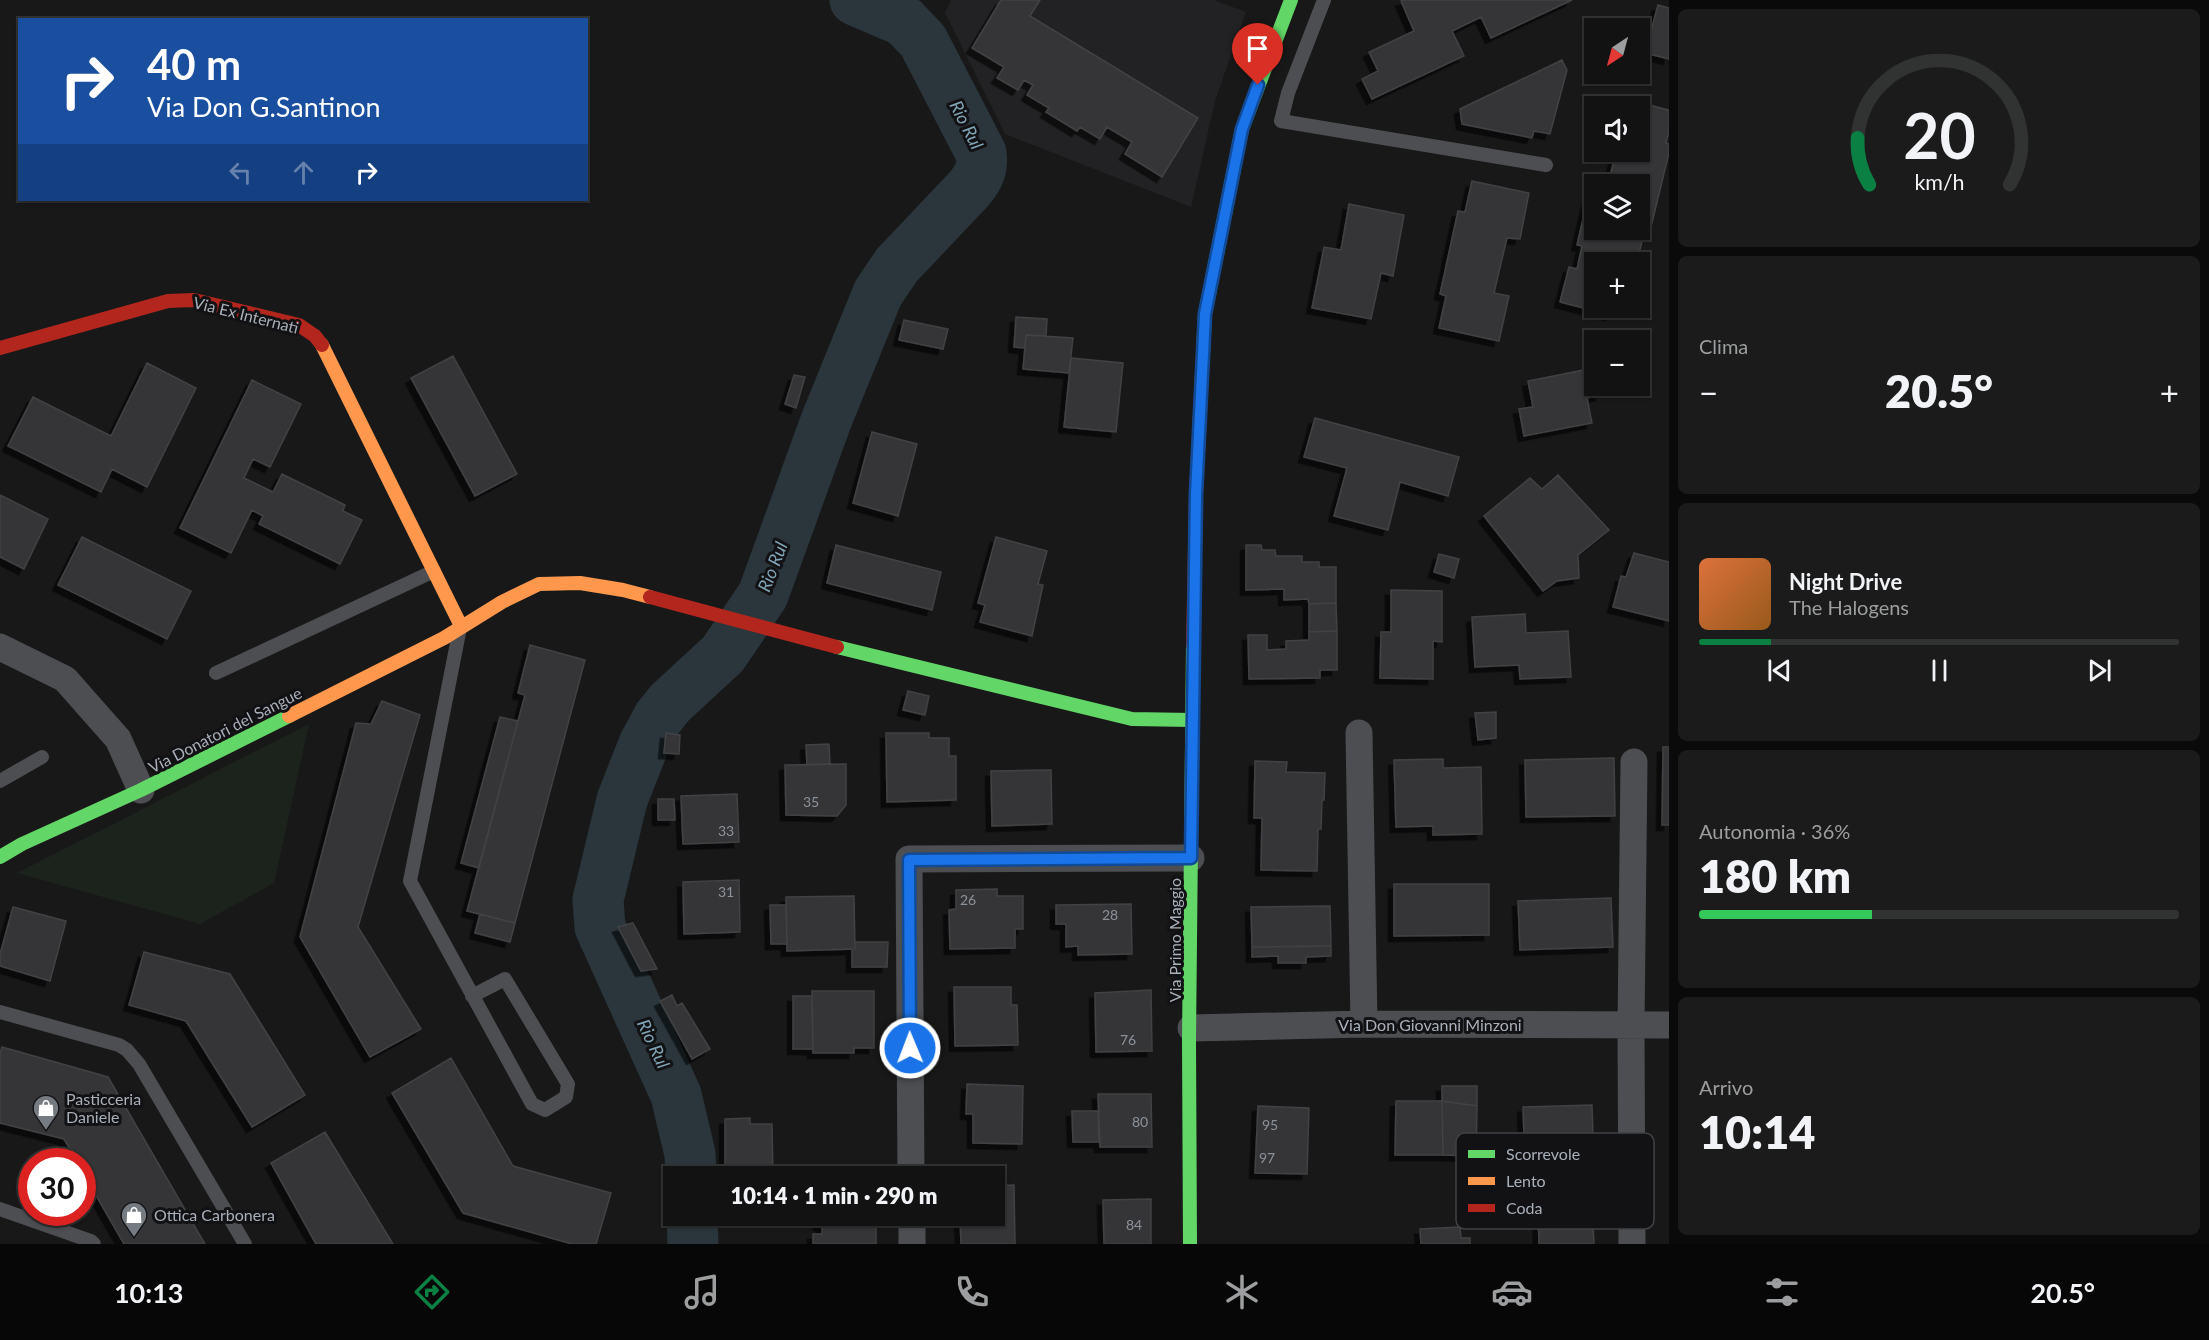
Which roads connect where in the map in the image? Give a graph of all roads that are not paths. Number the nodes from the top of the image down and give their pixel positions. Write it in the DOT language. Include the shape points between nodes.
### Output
graph roads {
  1 [pos="1324,0"];
  2 [pos="1288,1"];
  3 [pos="1546,165"];
  4 [pos="0,348"];
  5 [pos="434,571"];
  6 [pos="461,626"];
  7 [pos="0,647"];
  8 [pos="216,673"];
  9 [pos="1192,720"];
  10 [pos="1359,733"];
  11 [pos="42,757"];
  12 [pos="1634,762"];
  13 [pos="0,781"];
  14 [pos="141,790"];
  15 [pos="0,857"];
  16 [pos="1191,858"];
  17 [pos="472,996"];
  18 [pos="0,1012"];
  19 [pos="1364,1024"];
  20 [pos="1669,1025"];
  21 [pos="1631,1026"];
  22 [pos="1191,1028"];
  23 [pos="1631,1133"];
  24 [pos="911,1166"];
  25 [pos="0,1209"];
  26 [pos="912,1226"];
  27 [pos="1632,1229"];
  28 [pos="94,1244"];
  29 [pos="245,1244"];
  30 [pos="912,1244"];
  31 [pos="1191,1244"];
  32 [pos="1632,1244"];
  1 -- 3 [label="lane" via="1281,121"];
  2 -- 9 [label="street, Via Primo Maggio" via="1242,129 1205,314 1196,494"];
  4 -- 5 [label="street, Via Ex Internati" via="168,301 194,300 299,325 324,348"];
  5 -- 6 [label="street, Via Ex Internati"];
  5 -- 8 [label="lane"];
  6 -- 9 [label="street, Via Donatori del Sangue" via="539,584 559,582 623,590 768,630 1132,719"];
  6 -- 14 [label="street, Via Donatori del Sangue"];
  6 -- 17 [label="lane" via="410,881"];
  7 -- 14 [label="street" via="65,679 118,739"];
  9 -- 16 [label="street, Via Primo Maggio"];
  10 -- 19 [label="street"];
  11 -- 13 [label="lane"];
  12 -- 21 [label="street"];
  14 -- 15 [label="street, Via Donatori del Sangue"];
  16 -- 22 [label="street, Via Primo Maggio"];
  16 -- 24 [label="street" via="909,860"];
  17 -- 17 [label="lane" via="505,979 568,1084 566,1097 545,1110 532,1104"];
  18 -- 29 [label="lane" via="106,1040 128,1050"];
  19 -- 21 [label="street, Via Don Giovanni Minzoni"];
  19 -- 22 [label="street, Via Don Giovanni Minzoni"];
  20 -- 21 [label="street, Via Don Giovanni Minzoni"];
  21 -- 23 [label="street"];
  22 -- 31 [label="street, Via Primo Maggio"];
  25 -- 28 [label="lane"];
  26 -- 30 [label="street"];
  27 -- 32 [label="street"];
}
